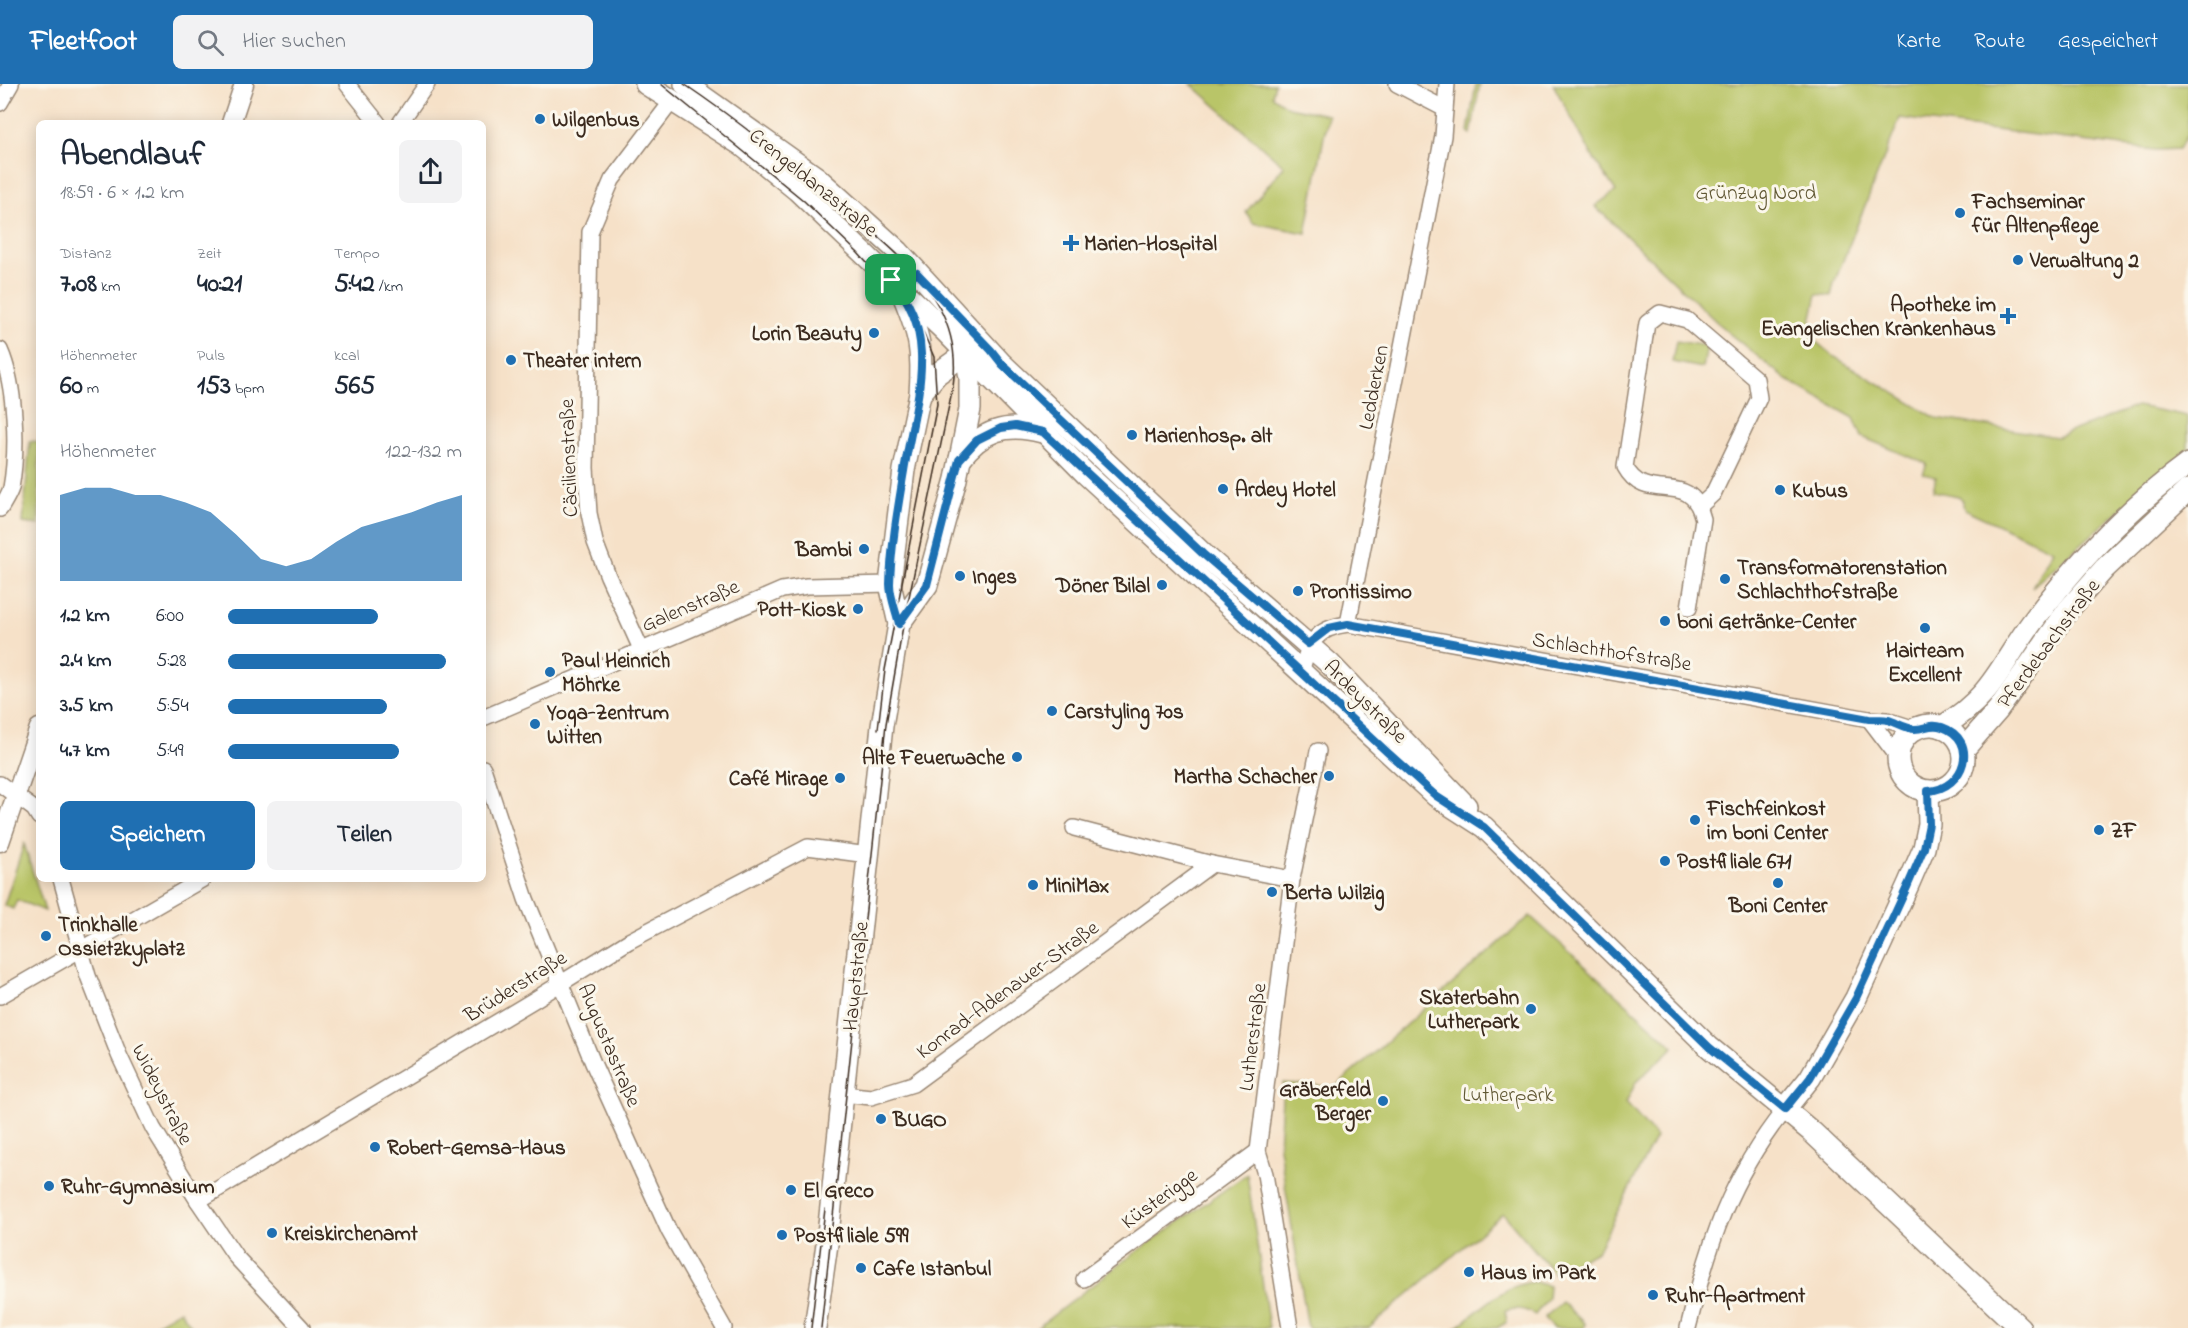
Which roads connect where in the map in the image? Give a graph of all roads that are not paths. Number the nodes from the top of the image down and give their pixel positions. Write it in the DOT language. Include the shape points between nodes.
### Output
graph roads {
  1 [pos="11,84"];
  2 [pos="244,84"];
  3 [pos="347,84"];
  4 [pos="427,84"];
  5 [pos="646,84"];
  6 [pos="686,84"];
  7 [pos="1396,84"];
  8 [pos="1447,84"];
  9 [pos="675,93"];
  10 [pos="0,103"];
  11 [pos="1445,110"];
  12 [pos="232,120"];
  13 [pos="376,120"];
  14 [pos="402,120"];
  15 [pos="917,273"];
  16 [pos="897,285"];
  17 [pos="956,316"];
  18 [pos="0,350"];
  19 [pos="967,356"];
  20 [pos="1002,364"];
  21 [pos="920,394"];
  22 [pos="1043,432"];
  23 [pos="959,460"];
  24 [pos="2188,464"];
  25 [pos="2188,490"];
  26 [pos="1700,506"];
  27 [pos="0,509"];
  28 [pos="890,584"];
  29 [pos="1689,608"];
  30 [pos="899,624"];
  31 [pos="1348,624"];
  32 [pos="1308,644"];
  33 [pos="641,649"];
  34 [pos="1330,664"];
  35 [pos="1301,672"];
  36 [pos="1317,687"];
  37 [pos="486,717"];
  38 [pos="1869,719"];
  39 [pos="1942,727"];
  40 [pos="1915,729"];
  41 [pos="36,738"];
  42 [pos="1963,750"];
  43 [pos="1318,752"];
  44 [pos="1898,757"];
  45 [pos="486,777"];
  46 [pos="0,784"];
  47 [pos="1928,791"];
  48 [pos="18,795"];
  49 [pos="36,813"];
  50 [pos="1484,827"];
  51 [pos="1074,828"];
  52 [pos="0,842"];
  53 [pos="868,855"];
  54 [pos="1212,864"];
  55 [pos="1292,879"];
  56 [pos="63,882"];
  57 [pos="198,882"];
  58 [pos="82,948"];
  59 [pos="560,983"];
  60 [pos="0,996"];
  61 [pos="843,1094"];
  62 [pos="1785,1109"];
  63 [pos="1258,1152"];
  64 [pos="198,1202"];
  65 [pos="1084,1278"];
  66 [pos="302,1328"];
  67 [pos="724,1328"];
  68 [pos="815,1328"];
  69 [pos="1290,1328"];
  70 [pos="1688,1328"];
  71 [pos="2020,1328"];
  1 -- 10 [label="street"];
  2 -- 12 [label="street"];
  3 -- 13 [label="street"];
  4 -- 14 [label="street"];
  5 -- 9 [label="main road, Crengeldanzstraße"];
  6 -- 15 [label="main road, Crengeldanzstraße" via="816,177"];
  7 -- 11 [label="street"];
  8 -- 11 [label="street, Ledderken"];
  9 -- 16 [label="main road, Crengeldanzstraße" via="779,175"];
  9 -- 33 [label="street, Cäcilienstraße" via="612,180 590,231 588,513 608,576"];
  11 -- 31 [label="street, Ledderken" via="1441,148"];
  15 -- 16 [label="main road"];
  15 -- 17 [label="main road, Crengeldanzstraße"];
  16 -- 19 [label="main road, Crengeldanzstraße"];
  16 -- 21 [label="main road, Hauptstraße" via="920,336"];
  17 -- 19 [label="main road, Crengeldanzstraße"];
  17 -- 20 [label="main road, Ardeystraße"];
  18 -- 27 [label="street" via="9,369 13,437 10,490"];
  19 -- 20 [label="main road"];
  19 -- 21 [label="main road" via="937,374"];
  19 -- 22 [label="main road"];
  19 -- 23 [label="main road, Hauptstraße" via="970,409"];
  20 -- 32 [label="main road, Ardeystraße" via="1227,576"];
  21 -- 28 [label="main road, Hauptstraße" via="904,470"];
  22 -- 23 [label="main road" via="1015,426 1001,428 977,440"];
  22 -- 35 [label="main road"];
  23 -- 30 [label="main road, Hauptstraße" via="927,585"];
  24 -- 39 [label="main road" via="2120,519 2034,619 1984,695 1967,712"];
  25 -- 42 [label="main road, Pferdebachstraße" via="2104,569 2068,610 1998,710"];
  26 -- 26 [label="street" via="1713,494 1758,398 1756,379 1687,320 1660,313 1647,323 1625,467 1631,479 1644,487 1675,488 1691,495"];
  26 -- 29 [label="street" via="1703,519"];
  28 -- 30 [label="main road, Hauptstraße"];
  28 -- 33 [label="street, Galenstraße" via="782,590"];
  30 -- 53 [label="main road, Hauptstraße" via="882,726"];
  31 -- 32 [label="street" via="1329,628"];
  31 -- 38 [label="street, Schlachthofstraße"];
  32 -- 34 [label="main road, Ardeystraße"];
  32 -- 35 [label="street"];
  33 -- 37 [label="street, Galenstraße"];
  34 -- 36 [label="street"];
  34 -- 50 [label="main road, Ardeystraße" via="1440,776"];
  35 -- 36 [label="main road"];
  36 -- 50 [label="main road" via="1436,796"];
  38 -- 40 [label="street, Schlachthofstraße"];
  38 -- 44 [label="street"];
  39 -- 40 [label="main road"];
  39 -- 42 [label="main road" via="1955,736"];
  40 -- 44 [label="main road" via="1903,741"];
  41 -- 48 [label="street"];
  42 -- 47 [label="main road" via="1964,761 1956,779 1944,788"];
  43 -- 55 [label="street, Lutherstraße"];
  44 -- 47 [label="main road" via="1909,782"];
  45 -- 59 [label="street, Augustastraße" via="526,899"];
  46 -- 48 [label="street"];
  47 -- 62 [label="main road" via="1929,824 1924,848 1908,885 1856,998 1810,1078"];
  48 -- 49 [label="street"];
  48 -- 52 [label="street"];
  50 -- 62 [label="main road" via="1709,1047"];
  51 -- 54 [label="street"];
  53 -- 59 [label="street, Brüderstraße" via="808,847 629,941"];
  53 -- 61 [label="main road, Hauptstraße"];
  54 -- 55 [label="street"];
  54 -- 61 [label="street, Konrad-Adenauer-Straße" via="913,1084 871,1097"];
  55 -- 63 [label="street, Lutherstraße"];
  56 -- 58 [label="street, Wideystraße"];
  57 -- 58 [label="street"];
  58 -- 60 [label="street"];
  58 -- 64 [label="street, Wideystraße" via="88,976 119,1055 153,1128"];
  59 -- 64 [label="street, Brüderstraße"];
  59 -- 67 [label="street, Augustastraße" via="669,1231"];
  61 -- 68 [label="main road, Hauptstraße"];
  62 -- 70 [label="street" via="1761,1139 1719,1220"];
  62 -- 71 [label="main road"];
  63 -- 65 [label="street, Küsterigge"];
  63 -- 69 [label="street, Lutherstraße"];
  64 -- 66 [label="street, Wideystraße" via="236,1257"];
}
